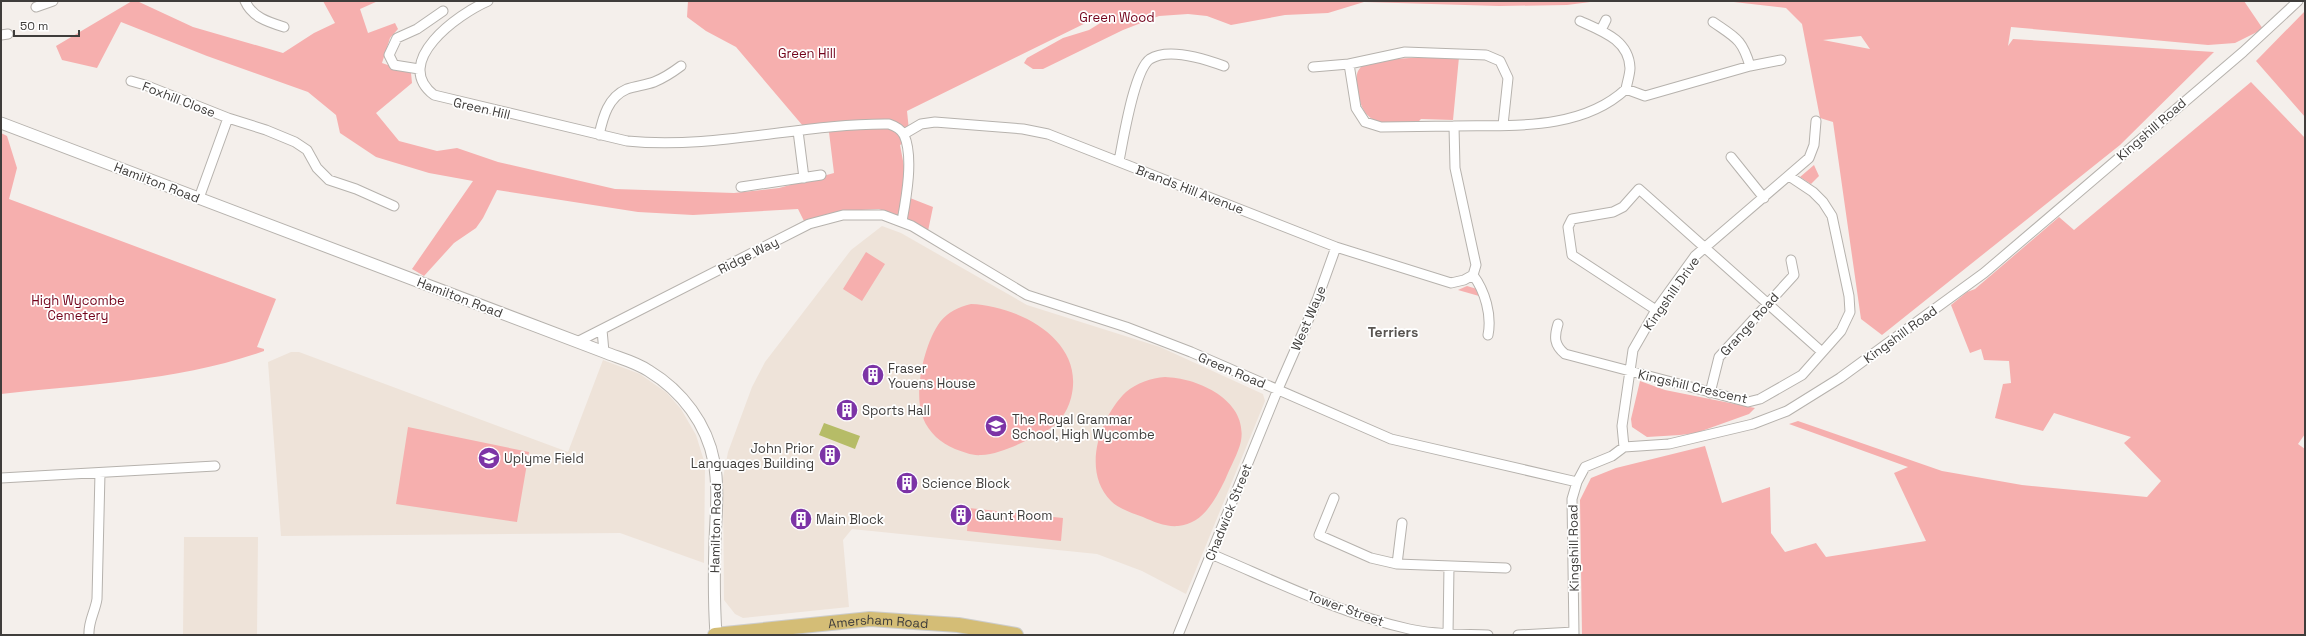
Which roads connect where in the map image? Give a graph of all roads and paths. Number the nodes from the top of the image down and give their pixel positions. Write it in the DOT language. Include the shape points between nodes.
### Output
graph roads {
  1 [pos="53,1"];
  2 [pos="245,1"];
  3 [pos="488,1"];
  4 [pos="2298,1"];
  5 [pos="36,7"];
  6 [pos="443,11"];
  7 [pos="1606,20"];
  8 [pos="1580,21"];
  9 [pos="1713,22"];
  10 [pos="284,27"];
  11 [pos="1601,30"];
  12 [pos="1781,60"];
  13 [pos="1349,64"];
  14 [pos="681,66"];
  15 [pos="1224,66"];
  16 [pos="1750,66"];
  17 [pos="1313,67"];
  18 [pos="418,69"];
  19 [pos="130,81"];
  20 [pos="1626,89"];
  21 [pos="228,118"];
  22 [pos="1816,121"];
  23 [pos="1,123"];
  24 [pos="1502,125"];
  25 [pos="1454,126"];
  26 [pos="798,131"];
  27 [pos="904,134"];
  28 [pos="599,135"];
  29 [pos="1731,157"];
  30 [pos="1119,161"];
  31 [pos="821,174"];
  32 [pos="1789,176"];
  33 [pos="804,178"];
  34 [pos="741,187"];
  35 [pos="199,198"];
  36 [pos="1764,198"];
  37 [pos="394,206"];
  38 [pos="902,222"];
  39 [pos="1336,247"];
  40 [pos="1705,247"];
  41 [pos="1790,260"];
  42 [pos="1473,275"];
  43 [pos="1767,304"];
  44 [pos="1656,310"];
  45 [pos="1558,324"];
  46 [pos="602,330"];
  47 [pos="1488,335"];
  48 [pos="577,342"];
  49 [pos="604,352"];
  50 [pos="1822,352"];
  51 [pos="1629,370"];
  52 [pos="1278,389"];
  53 [pos="1710,393"];
  54 [pos="1624,447"];
  55 [pos="215,466"];
  56 [pos="100,473"];
  57 [pos="1,478"];
  58 [pos="1577,482"];
  59 [pos="1334,498"];
  60 [pos="1402,523"];
  61 [pos="1211,554"];
  62 [pos="1397,564"];
  63 [pos="1449,566"];
  64 [pos="1506,568"];
  65 [pos="1448,634"];
  66 [pos="1574,634"];
  67 [pos="89,635"];
  68 [pos="716,635"];
  69 [pos="1016,635"];
  70 [pos="1178,635"];
  71 [pos="1488,635"];
  72 [pos="1518,635"];
  1 -- 5 [label="street"];
  2 -- 10 [label="street" via="248,8 264,22"];
  3 -- 18 [label="street" via="460,16 435,40 425,53"];
  4 -- 54 [label="street, Kingshill Road" via="2243,52 1984,273 1840,378 1787,411 1753,424 1669,444"];
  6 -- 18 [label="street" via="417,29 400,36 390,50 389,59 394,65"];
  7 -- 11 [label="street"];
  8 -- 11 [label="street"];
  9 -- 16 [label="street" via="1735,37 1744,48"];
  11 -- 20 [label="street" via="1623,45 1630,68"];
  12 -- 16 [label="street"];
  13 -- 17 [label="street"];
  13 -- 24 [label="street" via="1405,52 1486,55 1500,61 1508,78"];
  13 -- 25 [label="street" via="1356,108 1365,122 1381,127"];
  14 -- 28 [label="street" via="656,81 618,95 609,104"];
  15 -- 30 [label="street" via="1202,58 1167,53 1150,59 1140,75"];
  16 -- 20 [label="street" via="1645,96"];
  18 -- 28 [label="street, Green Hill" via="428,91 440,98"];
  19 -- 21 [label="street, Foxhill Close"];
  20 -- 24 [label="street" via="1612,102 1597,110 1536,125"];
  21 -- 35 [label="street, Foxhill Close"];
  21 -- 37 [label="street, Foxhill Close" via="295,142 307,150 317,168 330,180 356,188"];
  22 -- 32 [label="street, Kingshill Drive" via="1814,145 1809,158"];
  23 -- 35 [label="street, Hamilton Road"];
  24 -- 25 [label="street"];
  25 -- 42 [label="street" via="1455,168 1476,265"];
  26 -- 27 [label="street, Green Hill" via="889,124"];
  26 -- 28 [label="street, Green Hill" via="673,144 627,142"];
  26 -- 33 [label="street"];
  27 -- 30 [label="street, Brands Hill Avenue" via="921,124 934,122 1023,129 1048,134"];
  27 -- 38 [label="street" via="908,172"];
  29 -- 36 [label="street"];
  30 -- 39 [label="street, Brands Hill Avenue"];
  31 -- 33 [label="street"];
  32 -- 36 [label="street, Kingshill Drive"];
  32 -- 50 [label="street, Kingshill Crescent" via="1813,192 1832,216 1849,296 1850,312 1841,331"];
  33 -- 34 [label="street"];
  35 -- 48 [label="street, Hamilton Road"];
  36 -- 40 [label="street, Kingshill Drive"];
  38 -- 46 [label="street, Ridge Way" via="883,215 856,214 827,218 809,224"];
  38 -- 52 [label="street, Green Road" via="1027,295 1126,327"];
  39 -- 42 [label="street, Brands Hill Avenue" via="1451,283"];
  39 -- 52 [label="street, West Waye" via="1317,300"];
  40 -- 43 [label="street"];
  40 -- 44 [label="street, Kingshill Drive" via="1695,256"];
  40 -- 44 [label="street" via="1639,189 1623,207 1613,212 1572,219 1568,227 1572,255"];
  41 -- 43 [label="street, Grange Road" via="1794,274"];
  42 -- 47 [label="street" via="1482,287 1490,325"];
  43 -- 50 [label="street"];
  43 -- 53 [label="street, Grange Road" via="1719,357"];
  44 -- 51 [label="street, Kingshill Drive" via="1633,350"];
  45 -- 51 [label="street, Kingshill Crescent" via="1554,335 1558,348 1565,354"];
  46 -- 48 [label="street, Ridge Way"];
  46 -- 49 [label="street"];
  48 -- 49 [label="street, Hamilton Road"];
  49 -- 68 [label="street, Hamilton Road" via="648,370 680,394 696,416 707,440 714,462 716,488"];
  50 -- 53 [label="street, Kingshill Crescent" via="1802,375 1760,399 1748,402"];
  51 -- 53 [label="street, Kingshill Crescent"];
  51 -- 54 [label="street, Kingshill Drive" via="1622,426"];
  52 -- 58 [label="street, Green Road" via="1391,439"];
  52 -- 61 [label="street, Chadwick Street"];
  54 -- 58 [label="street, Kingshill Road" via="1612,456 1585,467"];
  55 -- 56 [label="street"];
  56 -- 57 [label="street"];
  56 -- 67 [label="street" via="97,599 89,624"];
  58 -- 66 [label="street, Kingshill Road" via="1572,499"];
  59 -- 62 [label="street" via="1319,535 1371,558"];
  60 -- 62 [label="street"];
  61 -- 65 [label="street, Tower Street" via="1364,617 1410,629"];
  61 -- 70 [label="street, Chadwick Street"];
  62 -- 63 [label="street"];
  63 -- 64 [label="street"];
  63 -- 65 [label="street"];
  65 -- 71 [label="street, Tower Street"];
  66 -- 72 [label="street"];
  68 -- 69 [label="main road, Amersham Road" via="870,619 958,625"];
}
